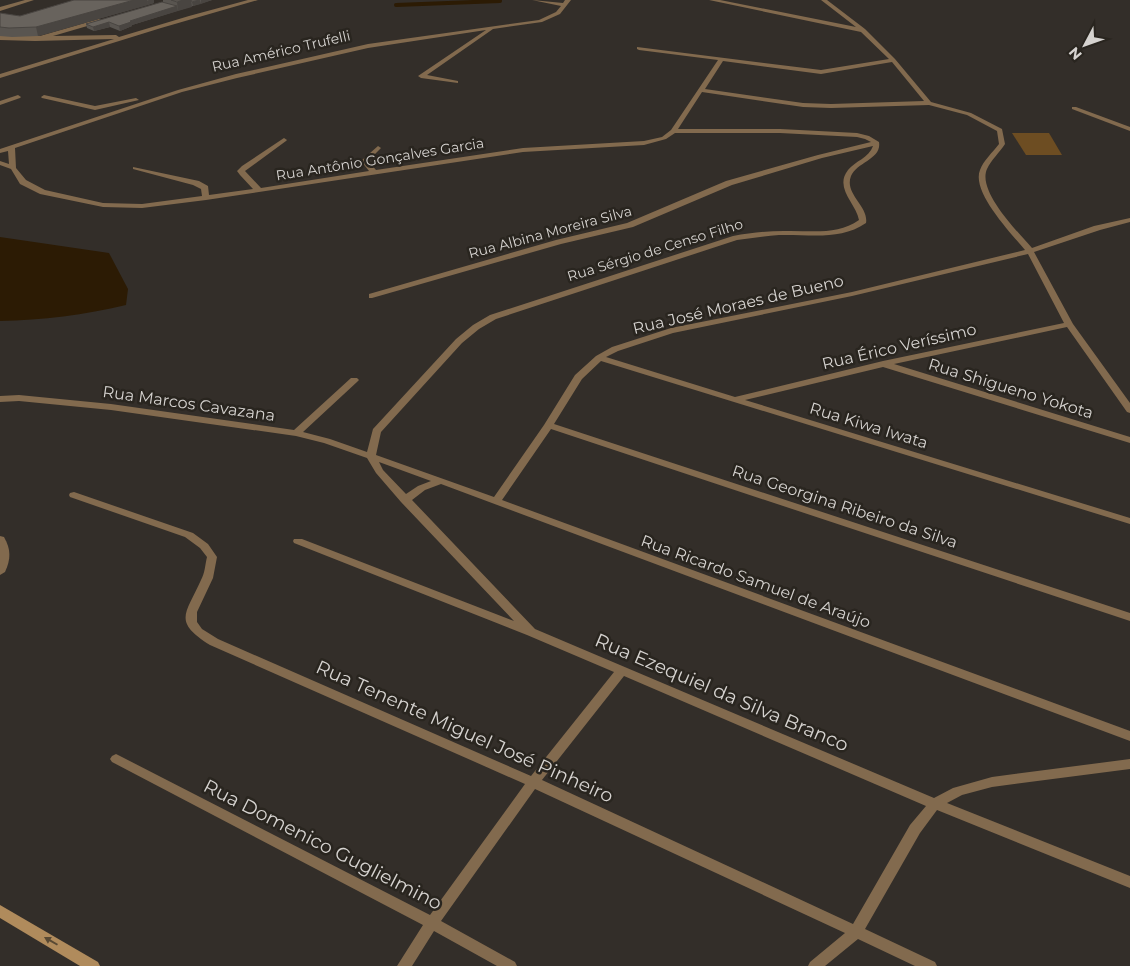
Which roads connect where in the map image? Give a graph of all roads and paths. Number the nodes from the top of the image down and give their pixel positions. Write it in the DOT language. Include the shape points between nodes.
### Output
graph roads {
  1 [pos="29,0"];
  2 [pos="255,0"];
  3 [pos="535,0"];
  4 [pos="712,0"];
  5 [pos="824,0"];
  6 [pos="567,2"];
  7 [pos="0,9"];
  8 [pos="110,18"];
  9 [pos="494,28"];
  10 [pos="863,30"];
  11 [pos="123,37"];
  12 [pos="0,38"];
  13 [pos="17,39"];
  14 [pos="35,39"];
  15 [pos="0,44"];
  16 [pos="639,48"];
  17 [pos="721,60"];
  18 [pos="893,60"];
  19 [pos="0,76"];
  20 [pos="456,82"];
  21 [pos="700,90"];
  22 [pos="180,92"];
  23 [pos="18,97"];
  24 [pos="44,97"];
  25 [pos="0,103"];
  26 [pos="929,103"];
  27 [pos="1074,108"];
  28 [pos="1130,129"];
  29 [pos="673,131"];
  30 [pos="284,140"];
  31 [pos="0,142"];
  32 [pos="877,143"];
  33 [pos="11,147"];
  34 [pos="378,148"];
  35 [pos="0,151"];
  36 [pos="0,163"];
  37 [pos="13,168"];
  38 [pos="135,168"];
  39 [pos="374,172"];
  40 [pos="259,190"];
  41 [pos="206,198"];
  42 [pos="1130,220"];
  43 [pos="1030,251"];
  44 [pos="372,296"];
  45 [pos="1070,324"];
  46 [pos="599,358"];
  47 [pos="883,364"];
  48 [pos="354,380"];
  49 [pos="0,399"];
  50 [pos="736,399"];
  51 [pos="1130,410"];
  52 [pos="549,424"];
  53 [pos="296,433"];
  54 [pos="1130,440"];
  55 [pos="371,456"];
  56 [pos="442,481"];
  57 [pos="74,495"];
  58 [pos="405,500"];
  59 [pos="496,501"];
  60 [pos="1130,521"];
  61 [pos="0,539"];
  62 [pos="298,541"];
  63 [pos="0,572"];
  64 [pos="1130,617"];
  65 [pos="531,632"];
  66 [pos="622,670"];
  67 [pos="1130,736"];
  68 [pos="116,759"];
  69 [pos="1130,764"];
  70 [pos="532,782"];
  71 [pos="935,804"];
  72 [pos="1130,882"];
  73 [pos="0,911"];
  74 [pos="432,923"];
  75 [pos="856,932"];
  76 [pos="93,966"];
  77 [pos="404,966"];
  78 [pos="510,966"];
  79 [pos="815,966"];
  80 [pos="930,966"];
  1 -- 7 [label="street"];
  2 -- 11 [label="street"];
  3 -- 6 [label="street"];
  4 -- 10 [label="street"];
  5 -- 10 [label="street"];
  6 -- 9 [label="street, Rua Américo Trufelli" via="549,18"];
  8 -- 14 [label="street"];
  9 -- 20 [label="street" via="421,76"];
  9 -- 22 [label="street, Rua Américo Trufelli" via="368,46"];
  10 -- 18 [label="street"];
  11 -- 14 [label="street"];
  11 -- 19 [label="street"];
  12 -- 13 [label="street"];
  13 -- 14 [label="street"];
  13 -- 15 [label="street"];
  16 -- 17 [label="street"];
  17 -- 18 [label="street" via="821,72"];
  17 -- 21 [label="street"];
  18 -- 26 [label="street"];
  21 -- 26 [label="street" via="803,105"];
  21 -- 29 [label="street"];
  22 -- 24 [label="street" via="96,108"];
  22 -- 33 [label="street, Rua Américo Trufelli"];
  23 -- 25 [label="street"];
  26 -- 43 [label="street" via="969,114 1000,130 1002,144 983,170 982,181 998,212"];
  27 -- 28 [label="street"];
  29 -- 32 [label="street" via="857,135"];
  29 -- 39 [label="street, Rua Antônio Gonçalves Garcia" via="664,138 644,143 523,150"];
  30 -- 40 [label="street" via="241,170"];
  31 -- 33 [label="street"];
  32 -- 44 [label="street, Rua Albina Moreira Silva" via="729,183 630,225 540,247"];
  32 -- 55 [label="street, Rua Sérgio de Censo Filho" via="874,152 855,166 847,178 850,194 863,214 863,221 858,225 831,232 759,234 736,238 493,317 459,340 376,431"];
  33 -- 35 [label="street, Rua Américo Trufelli"];
  33 -- 37 [label="street"];
  34 -- 39 [label="street" via="364,161"];
  36 -- 37 [label="street, Rua Antônio Gonçalves Garcia"];
  37 -- 41 [label="street, Rua Antônio Gonçalves Garcia" via="23,182 43,192 103,204 142,206"];
  38 -- 41 [label="street" via="196,183 206,188"];
  39 -- 40 [label="street, Rua Antônio Gonçalves Garcia"];
  40 -- 41 [label="street, Rua Antônio Gonçalves Garcia"];
  42 -- 43 [label="street, Rua José Moraes de Bueno"];
  43 -- 45 [label="street"];
  43 -- 46 [label="street, Rua José Moraes de Bueno" via="852,294 671,331 616,348"];
  45 -- 47 [label="street, Rua Érico Veríssimo"];
  45 -- 51 [label="street"];
  46 -- 50 [label="street, Rua Kiwa Iwata"];
  46 -- 52 [label="street, Rua José Moraes de Bueno" via="578,377"];
  47 -- 50 [label="street, Rua Érico Veríssimo"];
  47 -- 54 [label="street, Rua Shigueno Yokota"];
  48 -- 53 [label="street"];
  49 -- 53 [label="street, Rua Marcos Cavazana" via="111,407"];
  50 -- 60 [label="street, Rua Kiwa Iwata"];
  52 -- 59 [label="street, Rua José Moraes de Bueno"];
  52 -- 64 [label="street, Rua Georgina Ribeiro da Silva"];
  53 -- 55 [label="street, Rua Marcos Cavazana"];
  55 -- 56 [label="street, Rua Ricardo Samuel de Araújo"];
  55 -- 58 [label="street" via="379,471"];
  56 -- 58 [label="street" via="422,487"];
  56 -- 59 [label="street, Rua Ricardo Samuel de Araújo"];
  57 -- 70 [label="street, Rua Tenente Miguel José Pinheiro" via="189,535 204,546 212,557 208,578 191,612 191,622 198,632 214,642"];
  58 -- 65 [label="street"];
  59 -- 67 [label="street, Rua Ricardo Samuel de Araújo"];
  61 -- 63 [label="street" via="4,545 4,561"];
  62 -- 65 [label="street, Rua Ezequiel da Silva Branco"];
  65 -- 66 [label="street, Rua Ezequiel da Silva Branco"];
  66 -- 70 [label="street"];
  66 -- 71 [label="street, Rua Ezequiel da Silva Branco"];
  68 -- 74 [label="street, Rua Domenico Guglielmino"];
  69 -- 71 [label="street" via="992,782 958,791"];
  70 -- 74 [label="street"];
  70 -- 75 [label="street, Rua Tenente Miguel José Pinheiro"];
  71 -- 72 [label="street, Rua Ezequiel da Silva Branco"];
  71 -- 75 [label="street" via="915,829"];
  76 -- 73 [label="main road, one-way"];
  74 -- 77 [label="street"];
  74 -- 78 [label="street, Rua Domenico Guglielmino"];
  75 -- 79 [label="street"];
  75 -- 80 [label="street, Rua Tenente Miguel José Pinheiro"];
}
